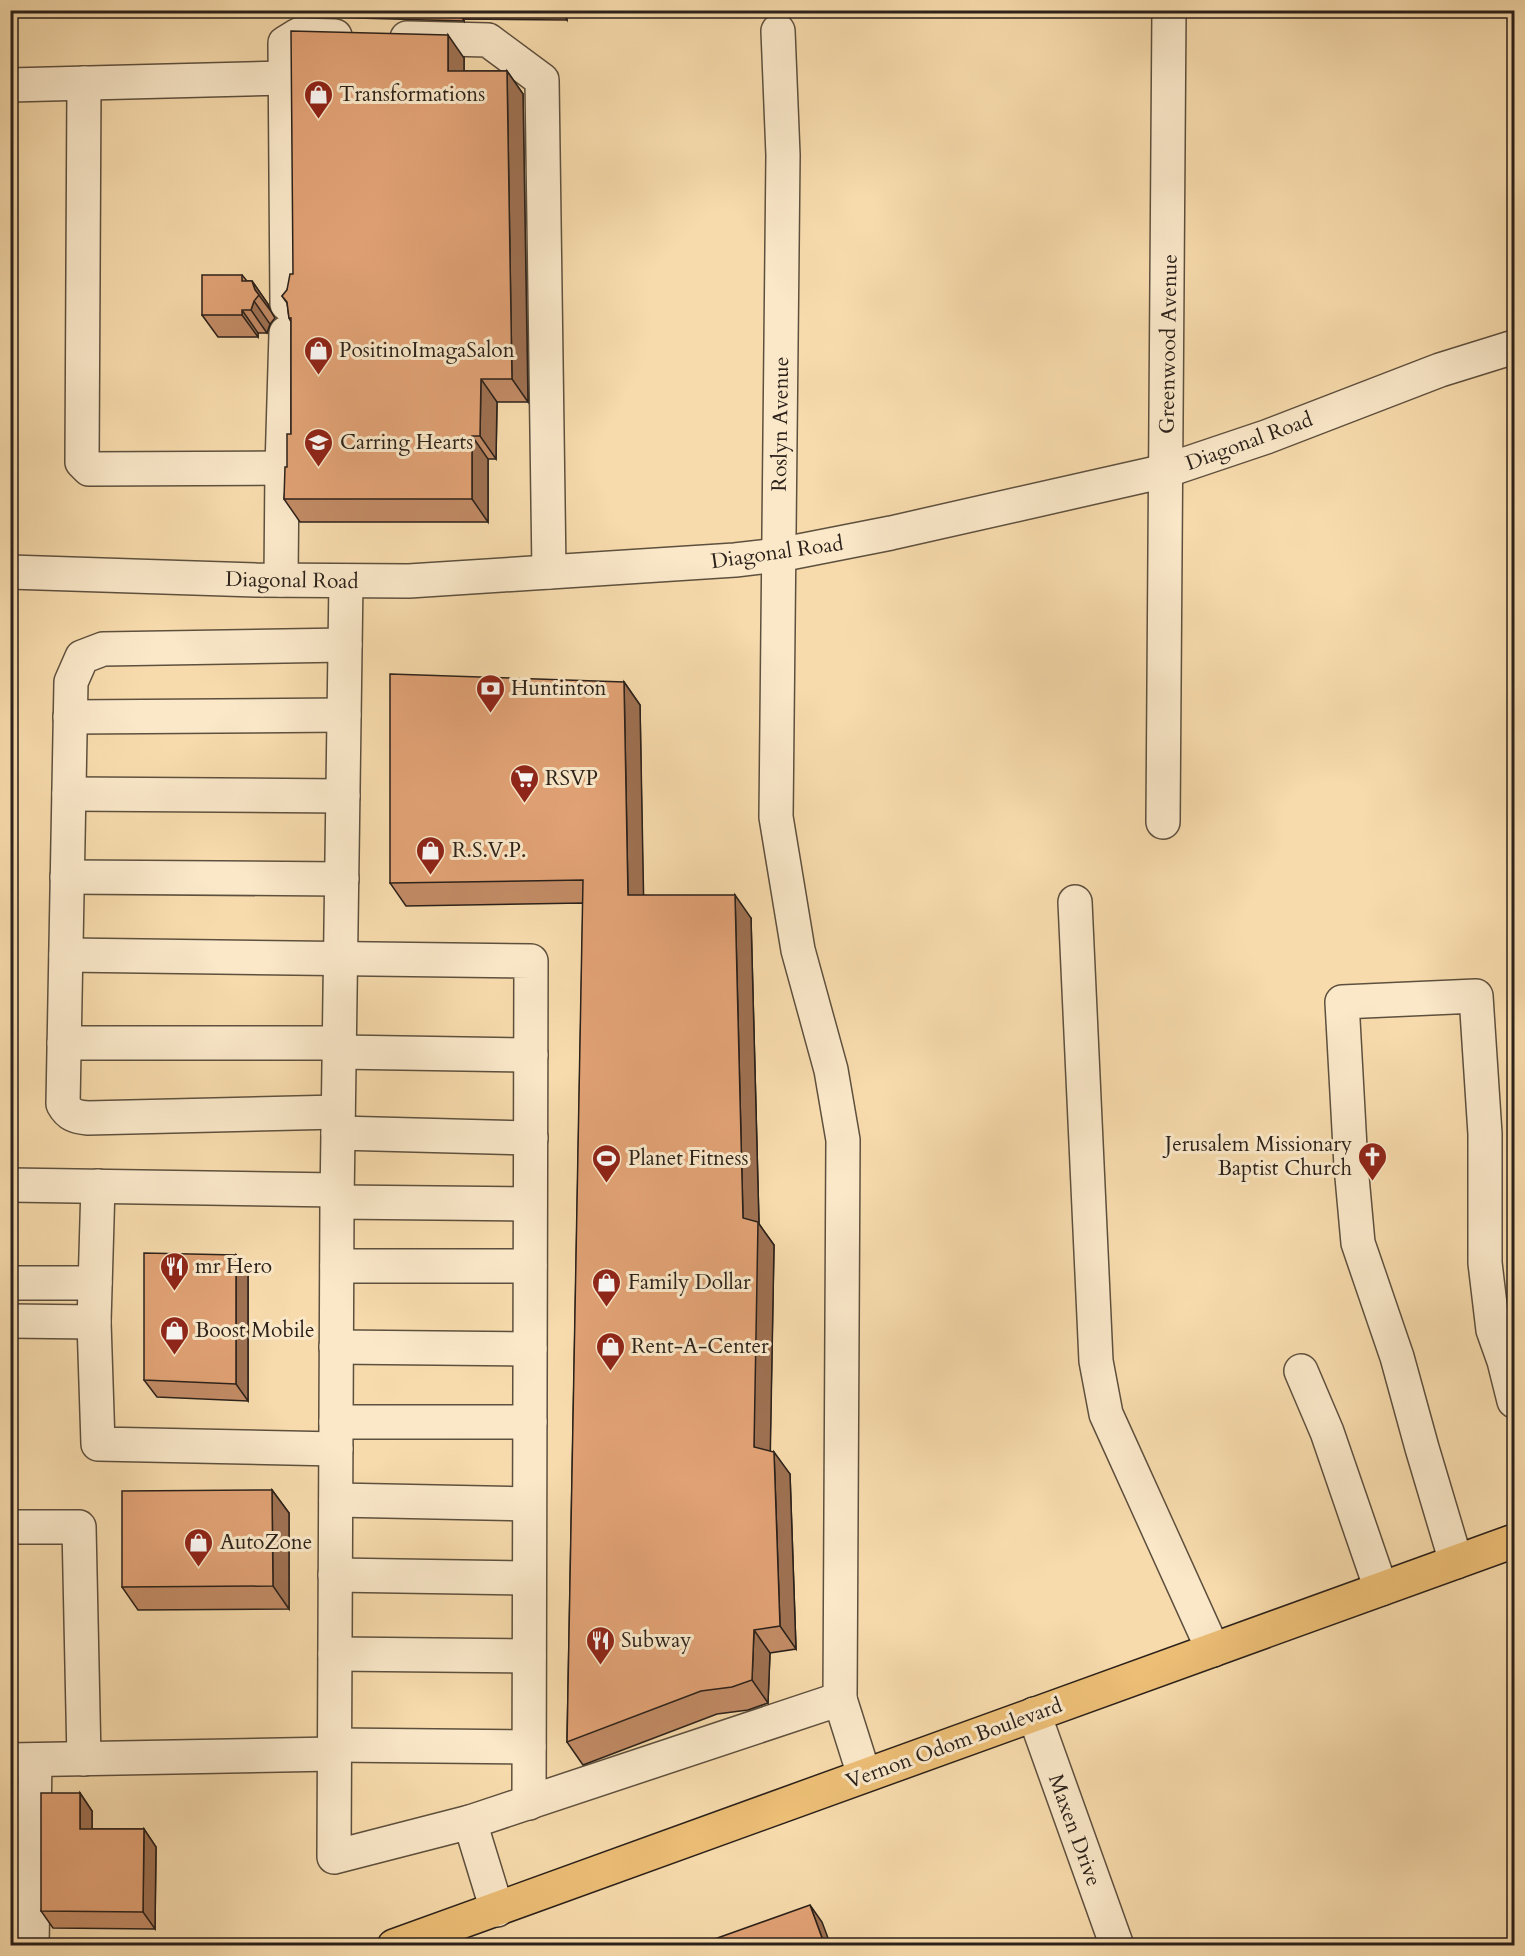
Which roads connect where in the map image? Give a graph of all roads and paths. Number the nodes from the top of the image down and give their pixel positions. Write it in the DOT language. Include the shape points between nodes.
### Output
graph roads {
  1 [pos="1169,10"];
  2 [pos="778,31"];
  3 [pos="284,78"];
  4 [pos="84,83"];
  5 [pos="10,85"];
  6 [pos="1515,347"];
  7 [pos="282,468"];
  8 [pos="1166,471"];
  9 [pos="779,555"];
  10 [pos="10,572"];
  11 [pos="549,572"];
  12 [pos="281,580"];
  13 [pos="346,581"];
  14 [pos="345,645"];
  15 [pos="344,715"];
  16 [pos="70,717"];
  17 [pos="69,794"];
  18 [pos="343,796"];
  19 [pos="1163,822"];
  20 [pos="68,877"];
  21 [pos="342,879"];
  22 [pos="1075,902"];
  23 [pos="66,955"];
  24 [pos="340,959"];
  25 [pos="64,1043"];
  26 [pos="339,1047"];
  27 [pos="531,1056"];
  28 [pos="338,1123"];
  29 [pos="531,1138"];
  30 [pos="10,1185"];
  31 [pos="98,1186"];
  32 [pos="337,1196"];
  33 [pos="530,1204"];
  34 [pos="337,1266"];
  35 [pos="530,1266"];
  36 [pos="10,1283"];
  37 [pos="95,1284"];
  38 [pos="10,1321"];
  39 [pos="94,1322"];
  40 [pos="336,1347"];
  41 [pos="530,1349"];
  42 [pos="1301,1371"];
  43 [pos="1515,1401"];
  44 [pos="530,1422"];
  45 [pos="336,1436"];
  46 [pos="336,1500"];
  47 [pos="530,1504"];
  48 [pos="10,1527"];
  49 [pos="1515,1541"];
  50 [pos="1456,1562"];
  51 [pos="335,1575"];
  52 [pos="529,1578"];
  53 [pos="1381,1589"];
  54 [pos="1213,1650"];
  55 [pos="335,1654"];
  56 [pos="529,1656"];
  57 [pos="840,1698"];
  58 [pos="1034,1714"];
  59 [pos="529,1747"];
  60 [pos="335,1749"];
  61 [pos="84,1759"];
  62 [pos="23,1760"];
  63 [pos="864,1776"];
  64 [pos="529,1803"];
  65 [pos="470,1822"];
  66 [pos="497,1910"];
  67 [pos="32,1946"];
  68 [pos="394,1946"];
  69 [pos="1117,1946"];
  1 -- 8 [label="street, Greenwood Avenue"];
  2 -- 9 [label="street, Roslyn Avenue" via="783,155"];
  3 -- 4 [label="street"];
  3 -- 7 [label="street" via="287,318"];
  3 -- 11 [label="street" via="285,43 297,35 488,40 542,80"];
  4 -- 5 [label="street"];
  4 -- 7 [label="street" via="82,462 89,469"];
  6 -- 8 [label="street, Diagonal Road" via="1440,370"];
  7 -- 12 [label="street"];
  8 -- 9 [label="street, Diagonal Road"];
  8 -- 19 [label="street, Greenwood Avenue"];
  9 -- 11 [label="street, Diagonal Road"];
  9 -- 57 [label="street, Roslyn Avenue" via="776,817 798,950 831,1070 843,1140"];
  10 -- 12 [label="street, Diagonal Road"];
  11 -- 13 [label="street, Diagonal Road"];
  12 -- 13 [label="street, Diagonal Road"];
  13 -- 14 [label="street"];
  14 -- 15 [label="street"];
  14 -- 16 [label="street" via="103,649 82,657 71,682"];
  15 -- 16 [label="street"];
  15 -- 18 [label="street"];
  16 -- 17 [label="street"];
  17 -- 18 [label="street"];
  17 -- 20 [label="street"];
  18 -- 21 [label="street"];
  20 -- 21 [label="street"];
  20 -- 23 [label="street"];
  21 -- 24 [label="street"];
  22 -- 54 [label="street" via="1096,1361 1106,1414"];
  23 -- 24 [label="street"];
  23 -- 25 [label="street"];
  24 -- 26 [label="street"];
  24 -- 27 [label="street" via="531,961"];
  25 -- 26 [label="street"];
  25 -- 28 [label="street" via="63,1104 77,1117"];
  26 -- 27 [label="street"];
  26 -- 28 [label="street"];
  27 -- 29 [label="street"];
  28 -- 29 [label="street"];
  28 -- 32 [label="street"];
  29 -- 33 [label="street"];
  30 -- 31 [label="street"];
  31 -- 32 [label="street"];
  31 -- 37 [label="street"];
  32 -- 33 [label="street"];
  32 -- 34 [label="street"];
  33 -- 35 [label="street"];
  34 -- 35 [label="street"];
  34 -- 40 [label="street"];
  35 -- 41 [label="street"];
  36 -- 37 [label="street"];
  37 -- 39 [label="street"];
  38 -- 39 [label="street"];
  39 -- 45 [label="street" via="98,1444"];
  40 -- 41 [label="street"];
  40 -- 45 [label="street"];
  41 -- 44 [label="street"];
  42 -- 53 [label="street" via="1327,1432"];
  43 -- 50 [label="street" via="1493,1330 1485,1263 1485,1134 1476,996 1342,1002 1358,1243 1397,1357"];
  44 -- 45 [label="street"];
  44 -- 47 [label="street"];
  45 -- 46 [label="street"];
  46 -- 47 [label="street"];
  46 -- 51 [label="street"];
  47 -- 52 [label="street"];
  48 -- 61 [label="street" via="79,1527"];
  49 -- 50 [label="main road, Vernon Odom Boulevard"];
  50 -- 53 [label="main road, Vernon Odom Boulevard"];
  51 -- 52 [label="street"];
  51 -- 55 [label="street"];
  52 -- 56 [label="street"];
  53 -- 54 [label="main road, Vernon Odom Boulevard"];
  54 -- 58 [label="main road, Vernon Odom Boulevard"];
  55 -- 56 [label="street"];
  55 -- 60 [label="street"];
  56 -- 59 [label="street"];
  57 -- 63 [label="street, Roslyn Avenue"];
  57 -- 64 [label="street"];
  58 -- 63 [label="main road, Vernon Odom Boulevard"];
  58 -- 69 [label="street, Maxen Drive"];
  59 -- 60 [label="street"];
  59 -- 64 [label="street"];
  60 -- 61 [label="street"];
  60 -- 65 [label="street" via="334,1857"];
  61 -- 62 [label="street"];
  62 -- 67 [label="street"];
  63 -- 66 [label="main road, Vernon Odom Boulevard"];
  64 -- 65 [label="street"];
  65 -- 66 [label="street"];
  66 -- 68 [label="main road, Vernon Odom Boulevard"];
}
